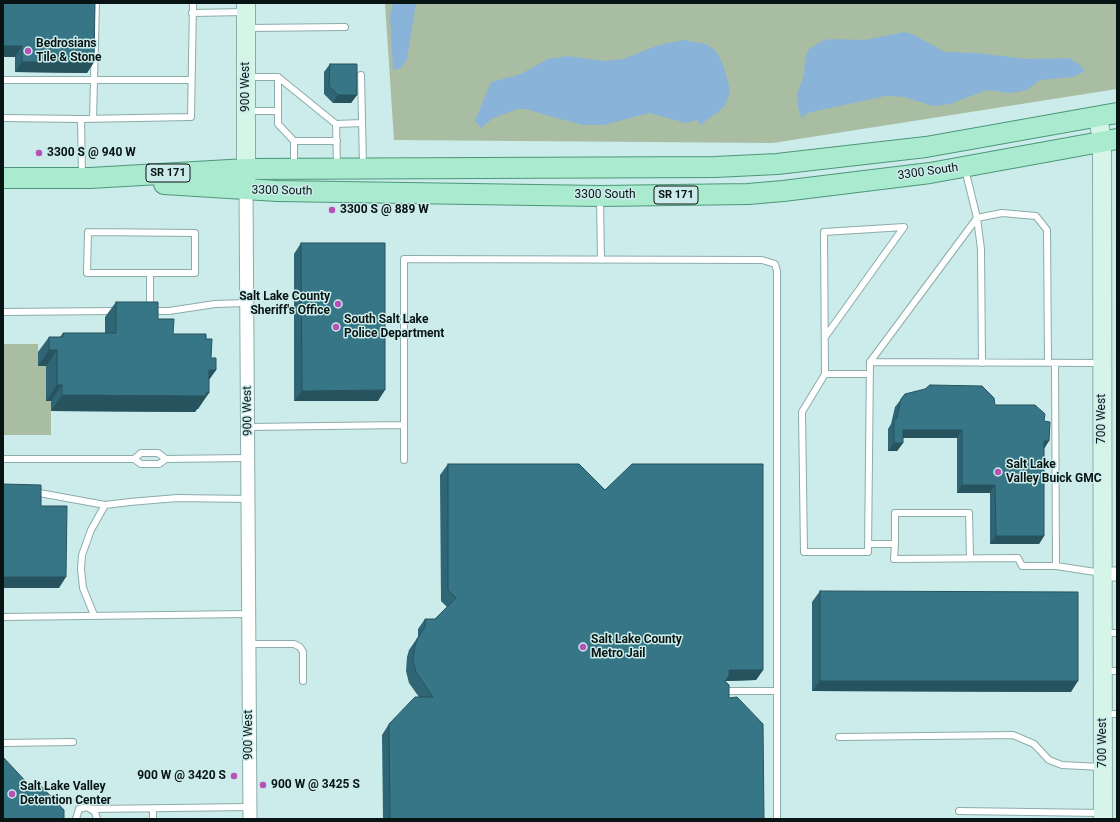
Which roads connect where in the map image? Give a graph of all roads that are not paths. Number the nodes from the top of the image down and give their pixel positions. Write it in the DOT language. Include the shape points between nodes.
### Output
graph roads {
  1 [pos="96,3"];
  2 [pos="192,3"];
  3 [pos="192,13"];
  4 [pos="246,14"];
  5 [pos="345,28"];
  6 [pos="361,75"];
  7 [pos="246,77"];
  8 [pos="278,77"];
  9 [pos="3,80"];
  10 [pos="192,80"];
  11 [pos="95,81"];
  12 [pos="246,111"];
  13 [pos="278,111"];
  14 [pos="1117,114"];
  15 [pos="1098,116"];
  16 [pos="3,118"];
  17 [pos="81,119"];
  18 [pos="93,119"];
  19 [pos="336,124"];
  20 [pos="362,124"];
  21 [pos="1110,140"];
  22 [pos="294,141"];
  23 [pos="337,142"];
  24 [pos="964,167"];
  25 [pos="246,169"];
  26 [pos="294,169"];
  27 [pos="337,169"];
  28 [pos="363,169"];
  29 [pos="3,178"];
  30 [pos="86,178"];
  31 [pos="246,190"];
  32 [pos="600,196"];
  33 [pos="977,218"];
  34 [pos="601,260"];
  35 [pos="150,273"];
  36 [pos="246,303"];
  37 [pos="124,311"];
  38 [pos="3,312"];
  39 [pos="825,337"];
  40 [pos="870,362"];
  41 [pos="982,363"];
  42 [pos="1048,363"];
  43 [pos="1055,363"];
  44 [pos="1102,363"];
  45 [pos="825,374"];
  46 [pos="870,374"];
  47 [pos="404,425"];
  48 [pos="249,427"];
  49 [pos="248,458"];
  50 [pos="3,459"];
  51 [pos="134,459"];
  52 [pos="166,459"];
  53 [pos="404,460"];
  54 [pos="26,491"];
  55 [pos="248,499"];
  56 [pos="105,506"];
  57 [pos="868,544"];
  58 [pos="895,544"];
  59 [pos="970,558"];
  60 [pos="1056,566"];
  61 [pos="1110,574"];
  62 [pos="249,614"];
  63 [pos="94,615"];
  64 [pos="3,617"];
  65 [pos="1110,633"];
  66 [pos="249,644"];
  67 [pos="1110,671"];
  68 [pos="303,681"];
  69 [pos="722,691"];
  70 [pos="777,691"];
  71 [pos="1110,714"];
  72 [pos="839,737"];
  73 [pos="73,742"];
  74 [pos="3,743"];
  75 [pos="1103,767"];
  76 [pos="93,809"];
  77 [pos="153,809"];
  78 [pos="959,811"];
  79 [pos="250,813"];
  80 [pos="1102,816"];
  81 [pos="76,819"];
  82 [pos="97,819"];
  83 [pos="153,819"];
  84 [pos="777,819"];
  1 -- 11 [label="lane"];
  2 -- 3 [label="lane"];
  3 -- 4 [label="lane"];
  3 -- 10 [label="lane"];
  4 -- 5 [label="lane"];
  4 -- 7 [label="street, 900 West"];
  6 -- 20 [label="lane"];
  7 -- 8 [label="lane"];
  7 -- 12 [label="street, 900 West"];
  8 -- 13 [label="lane"];
  8 -- 19 [label="lane"];
  9 -- 11 [label="lane"];
  10 -- 11 [label="lane"];
  10 -- 18 [label="lane" via="191,117"];
  11 -- 18 [label="lane"];
  12 -- 13 [label="lane"];
  12 -- 25 [label="street, 900 West"];
  13 -- 22 [label="lane" via="278,124"];
  14 -- 15 [label="main road, 3300 South / SR 171"];
  15 -- 21 [label="street, 700 West"];
  15 -- 28 [label="main road, 3300 South / SR 171" via="926,146 777,164 715,167"];
  16 -- 17 [label="lane"];
  17 -- 18 [label="lane"];
  17 -- 30 [label="lane"];
  19 -- 20 [label="lane"];
  19 -- 23 [label="lane"];
  20 -- 28 [label="lane"];
  21 -- 24 [label="main road, 3300 South / SR 171"];
  21 -- 44 [label="street, 700 West"];
  22 -- 23 [label="lane"];
  22 -- 26 [label="lane"];
  23 -- 27 [label="lane"];
  24 -- 32 [label="main road, 3300 South / SR 171" via="748,194"];
  24 -- 33 [label="lane"];
  25 -- 26 [label="main road, 3300 South / SR 171"];
  25 -- 30 [label="main road, 3300 South / SR 171"];
  25 -- 31 [label="street, 900 West"];
  26 -- 27 [label="main road, 3300 South / SR 171"];
  27 -- 28 [label="main road, 3300 South / SR 171"];
  29 -- 30 [label="main road, 3300 South / SR 171"];
  30 -- 31 [label="main road, 3300 South / SR 171"];
  31 -- 32 [label="main road, 3300 South / SR 171"];
  31 -- 36 [label="street, 900 West"];
  32 -- 34 [label="lane"];
  33 -- 40 [label="lane"];
  33 -- 41 [label="lane" via="981,249"];
  33 -- 42 [label="lane" via="1002,213 1036,216 1047,230"];
  34 -- 47 [label="lane" via="404,259"];
  34 -- 70 [label="lane" via="762,260 776,264"];
  35 -- 35 [label="lane" via="195,273 195,233 88,232 88,273"];
  35 -- 36 [label="lane" via="147,311"];
  36 -- 48 [label="street, 900 West"];
  37 -- 38 [label="lane"];
  39 -- 39 [label="lane" via="824,232 904,227 848,304"];
  39 -- 45 [label="lane"];
  40 -- 41 [label="lane"];
  40 -- 46 [label="lane"];
  41 -- 42 [label="lane"];
  42 -- 43 [label="lane"];
  43 -- 44 [label="lane"];
  43 -- 60 [label="lane"];
  44 -- 61 [label="street, 700 West"];
  45 -- 46 [label="lane"];
  45 -- 57 [label="lane" via="802,412 804,552 868,552"];
  46 -- 57 [label="lane"];
  47 -- 48 [label="lane"];
  47 -- 53 [label="lane"];
  48 -- 49 [label="street, 900 West"];
  49 -- 52 [label="lane"];
  49 -- 55 [label="street, 900 West"];
  50 -- 51 [label="lane"];
  51 -- 52 [label="lane" via="141,454 158,454"];
  51 -- 52 [label="lane" via="141,464 159,464"];
  54 -- 56 [label="lane"];
  55 -- 56 [label="lane" via="196,498"];
  55 -- 62 [label="street, 900 West"];
  56 -- 63 [label="lane" via="91,530 82,555 83,588"];
  57 -- 58 [label="lane"];
  58 -- 59 [label="lane" via="894,559"];
  58 -- 59 [label="lane" via="895,512 970,514"];
  59 -- 60 [label="lane" via="1018,558 1022,566"];
  60 -- 61 [label="lane"];
  61 -- 65 [label="street, 700 West"];
  62 -- 63 [label="lane"];
  62 -- 66 [label="street, 900 West"];
  63 -- 64 [label="lane"];
  65 -- 67 [label="street, 700 West"];
  66 -- 68 [label="lane" via="294,644 300,647 303,652"];
  66 -- 79 [label="street, 900 West"];
  67 -- 71 [label="street, 700 West"];
  69 -- 70 [label="lane"];
  70 -- 84 [label="lane"];
  71 -- 75 [label="street, 700 West"];
  72 -- 75 [label="lane" via="1013,735 1034,744 1049,760 1062,766"];
  73 -- 74 [label="lane"];
  75 -- 80 [label="street, 700 West"];
  76 -- 77 [label="lane"];
  76 -- 81 [label="lane" via="79,809"];
  76 -- 82 [label="lane"];
  77 -- 79 [label="lane"];
  77 -- 83 [label="lane"];
  78 -- 80 [label="lane"];
}
